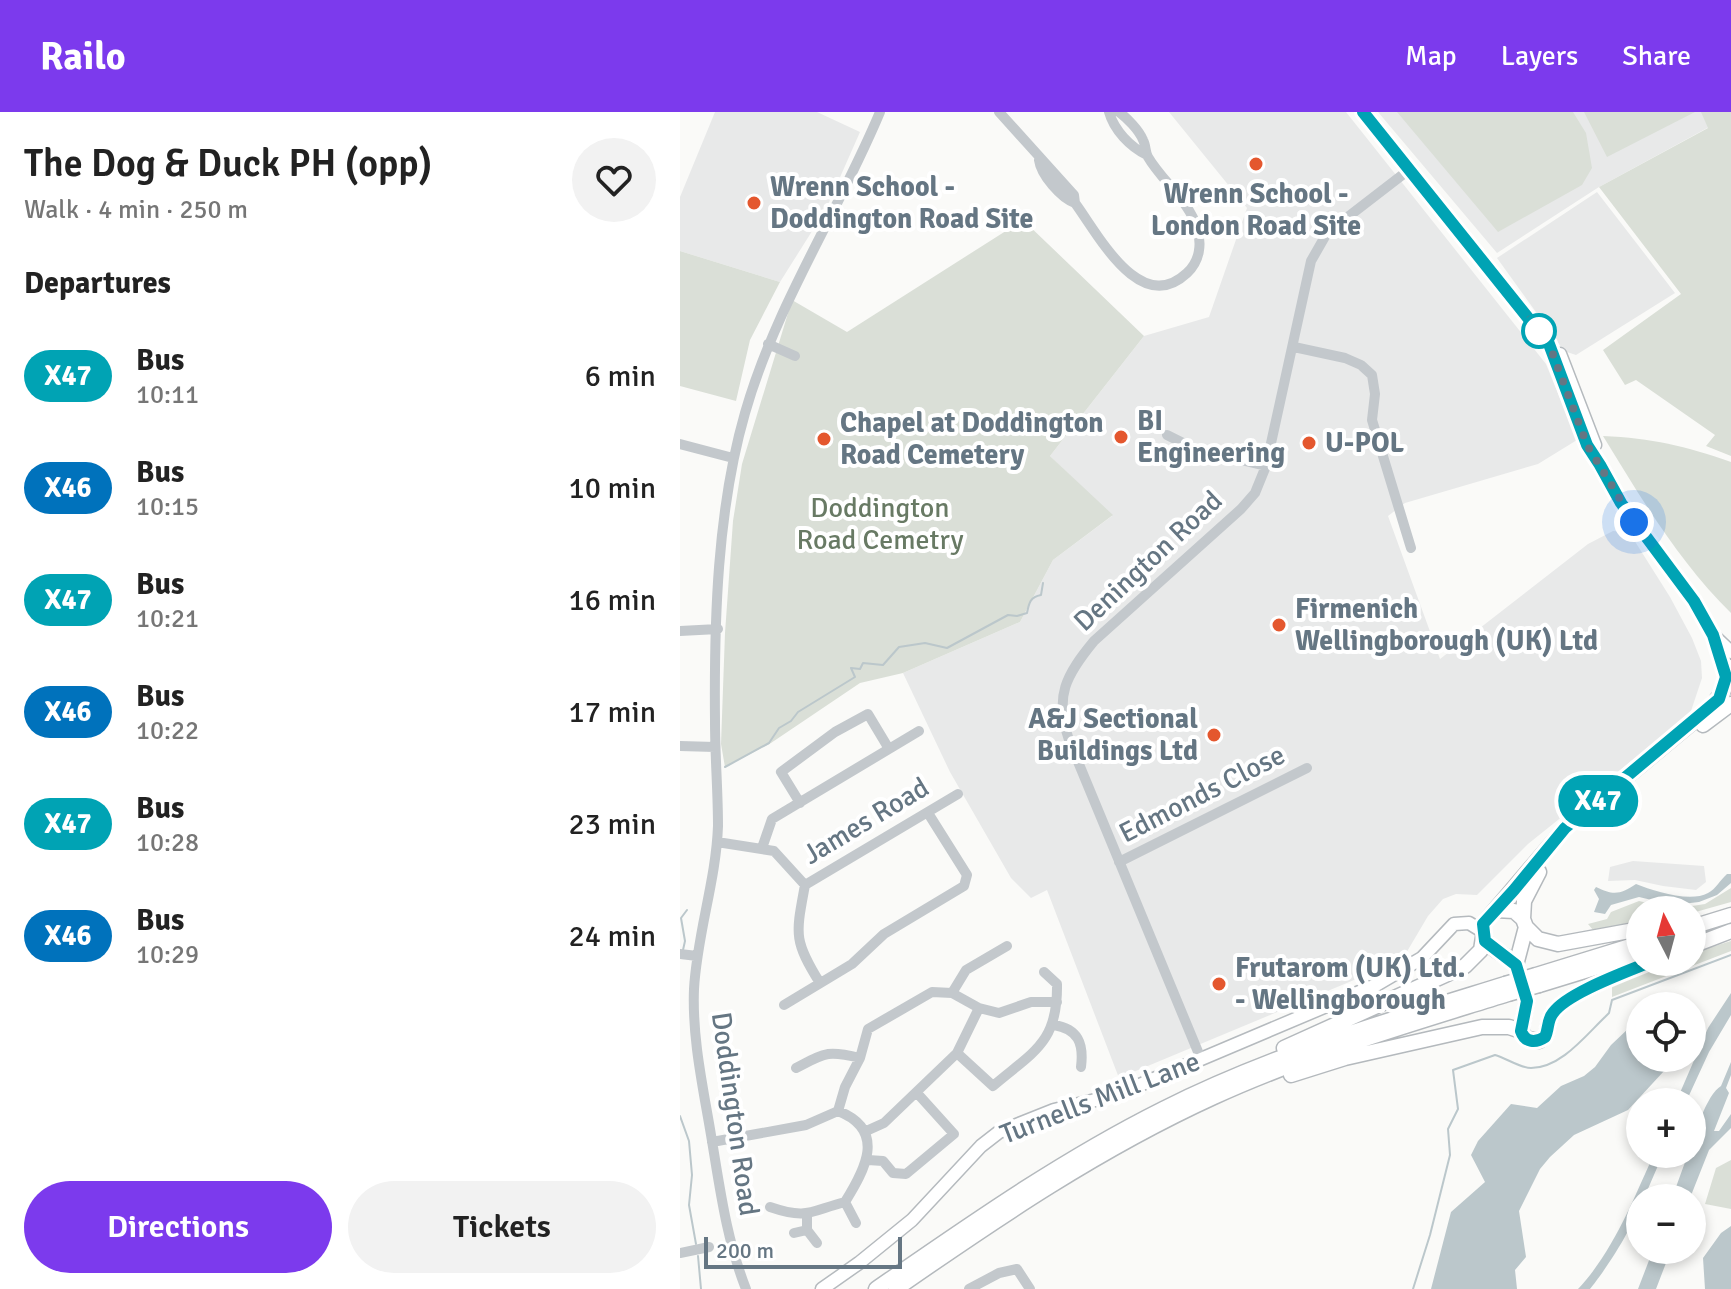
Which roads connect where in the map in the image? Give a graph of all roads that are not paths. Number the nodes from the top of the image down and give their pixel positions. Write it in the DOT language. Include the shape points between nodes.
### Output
graph roads {
  1 [pos="880,112"];
  2 [pos="999,112"];
  3 [pos="1109,112"];
  4 [pos="1119,112"];
  5 [pos="1363,112"];
  6 [pos="1147,155"];
  7 [pos="1410,169"];
  8 [pos="768,344"];
  9 [pos="1294,347"];
  10 [pos="795,356"];
  11 [pos="1167,435"];
  12 [pos="680,444"];
  13 [pos="733,458"];
  14 [pos="1266,466"];
  15 [pos="1411,548"];
  16 [pos="718,629"];
  17 [pos="680,631"];
  18 [pos="1713,635"];
  19 [pos="1731,652"];
  20 [pos="1729,679"];
  21 [pos="1731,704"];
  22 [pos="919,731"];
  23 [pos="680,746"];
  24 [pos="715,747"];
  25 [pos="889,749"];
  26 [pos="1307,768"];
  27 [pos="958,794"];
  28 [pos="800,803"];
  29 [pos="928,813"];
  30 [pos="717,842"];
  31 [pos="762,848"];
  32 [pos="1119,862"];
  33 [pos="805,885"];
  34 [pos="1731,909"];
  35 [pos="1494,911"];
  36 [pos="1706,915"];
  37 [pos="1731,915"];
  38 [pos="1524,923"];
  39 [pos="1706,923"];
  40 [pos="1731,929"];
  41 [pos="1626,932"];
  42 [pos="1483,934"];
  43 [pos="1706,935"];
  44 [pos="1706,940"];
  45 [pos="1521,944"];
  46 [pos="1007,946"];
  47 [pos="1626,948"];
  48 [pos="1502,952"];
  49 [pos="680,954"];
  50 [pos="697,956"];
  51 [pos="1626,958"];
  52 [pos="1414,961"];
  53 [pos="1516,965"];
  54 [pos="1044,972"];
  55 [pos="1626,972"];
  56 [pos="1538,980"];
  57 [pos="820,983"];
  58 [pos="1506,989"];
  59 [pos="952,993"];
  60 [pos="1527,1001"];
  61 [pos="1057,1002"];
  62 [pos="784,1005"];
  63 [pos="979,1008"];
  64 [pos="680,1021"];
  65 [pos="695,1021"];
  66 [pos="1548,1022"];
  67 [pos="1054,1025"];
  68 [pos="1521,1031"];
  69 [pos="957,1053"];
  70 [pos="860,1058"];
  71 [pos="1201,1059"];
  72 [pos="1081,1067"];
  73 [pos="796,1068"];
  74 [pos="917,1093"];
  75 [pos="1166,1108"];
  76 [pos="838,1111"];
  77 [pos="1145,1130"];
  78 [pos="864,1132"];
  79 [pos="712,1142"];
  80 [pos="868,1160"];
  81 [pos="845,1202"];
  82 [pos="770,1207"];
  83 [pos="807,1215"];
  84 [pos="856,1223"];
  85 [pos="807,1230"];
  86 [pos="794,1233"];
  87 [pos="817,1243"];
  88 [pos="709,1247"];
  89 [pos="680,1253"];
  90 [pos="746,1289"];
  91 [pos="822,1289"];
  92 [pos="876,1289"];
  93 [pos="896,1289"];
  94 [pos="969,1289"];
  95 [pos="1030,1289"];
  1 -- 8 [label="street, Doddington Road"];
  2 -- 6 [label="street" via="1074,195 1126,272 1146,285 1185,275 1197,261 1200,244 1197,226"];
  3 -- 6 [label="street" via="1133,149"];
  4 -- 6 [label="street" via="1144,140"];
  5 -- 7 [label="main road"];
  7 -- 9 [label="street, Denington Road" via="1327,233 1311,261"];
  7 -- 18 [label="main road" via="1549,344 1590,451"];
  8 -- 10 [label="street"];
  8 -- 13 [label="street, Doddington Road"];
  9 -- 14 [label="street, Denington Road"];
  9 -- 15 [label="street" via="1345,358 1372,375 1372,420"];
  11 -- 14 [label="street" via="1195,449"];
  12 -- 13 [label="street"];
  13 -- 16 [label="street, Doddington Road" via="724,506"];
  14 -- 32 [label="street, Denington Road" via="1255,493 1241,509 1094,641 1063,688 1061,718"];
  16 -- 17 [label="street"];
  16 -- 24 [label="street, Doddington Road"];
  18 -- 19 [label="main road"];
  18 -- 20 [label="main road"];
  20 -- 35 [label="highway" via="1704,713 1565,828"];
  21 -- 38 [label="highway" via="1565,839 1530,885"];
  22 -- 25 [label="street"];
  23 -- 24 [label="street"];
  24 -- 30 [label="street, Doddington Road"];
  25 -- 28 [label="street"];
  25 -- 28 [label="street" via="868,714 835,732 781,772"];
  26 -- 32 [label="street, Edmonds Close"];
  27 -- 29 [label="street, James Road"];
  28 -- 31 [label="street" via="772,819"];
  29 -- 33 [label="street, James Road"];
  29 -- 57 [label="street" via="967,875 964,886 884,934 852,964"];
  30 -- 31 [label="street, James Road"];
  30 -- 50 [label="street, Doddington Road"];
  31 -- 33 [label="street, James Road" via="774,851"];
  32 -- 71 [label="street, Denington Road"];
  33 -- 57 [label="street" via="798,927 801,952"];
  34 -- 36 [label="highway"];
  35 -- 38 [label="highway" via="1508,909"];
  35 -- 42 [label="highway" via="1483,924"];
  35 -- 52 [label="main road, Turnells Mill Lane" via="1453,916"];
  37 -- 39 [label="highway"];
  38 -- 41 [label="highway" via="1538,939 1558,944"];
  38 -- 45 [label="highway"];
  40 -- 43 [label="highway"];
  40 -- 44 [label="highway"];
  42 -- 48 [label="highway" via="1489,947"];
  42 -- 52 [label="main road, Turnells Mill Lane" via="1469,923 1454,924"];
  42 -- 75 [label="highway" via="1477,956 1465,966"];
  45 -- 48 [label="highway"];
  45 -- 53 [label="highway"];
  46 -- 59 [label="street" via="966,970"];
  47 -- 56 [label="highway"];
  48 -- 53 [label="highway"];
  49 -- 50 [label="street"];
  50 -- 65 [label="street, Doddington Road"];
  51 -- 56 [label="highway"];
  52 -- 71 [label="main road, Turnells Mill Lane" via="1376,985"];
  53 -- 60 [label="highway"];
  54 -- 61 [label="street" via="1057,984"];
  55 -- 66 [label="highway" via="1562,1004"];
  56 -- 58 [label="highway, bridge"];
  57 -- 62 [label="street"];
  58 -- 75 [label="highway" via="1321,1043"];
  58 -- 77 [label="highway" via="1273,1072"];
  59 -- 63 [label="street"];
  59 -- 70 [label="street" via="932,992 868,1029"];
  60 -- 66 [label="highway"];
  60 -- 68 [label="highway"];
  61 -- 63 [label="street" via="1031,1002 999,1013"];
  61 -- 67 [label="street"];
  63 -- 69 [label="street"];
  64 -- 65 [label="street"];
  65 -- 79 [label="street, Doddington Road"];
  66 -- 68 [label="highway" via="1539,1041 1527,1039"];
  67 -- 69 [label="street" via="1045,1041 993,1086"];
  67 -- 72 [label="street" via="1069,1027 1078,1037"];
  68 -- 77 [label="highway" via="1482,1027 1345,1058"];
  69 -- 74 [label="street"];
  70 -- 73 [label="street" via="827,1053"];
  70 -- 76 [label="street"];
  71 -- 91 [label="main road, Turnells Mill Lane" via="1116,1095 1054,1110 999,1132 912,1220"];
  74 -- 78 [label="street" via="884,1123"];
  74 -- 80 [label="street" via="954,1134 906,1174 893,1173 883,1161"];
  75 -- 92 [label="highway" via="1018,1191"];
  76 -- 78 [label="street"];
  76 -- 79 [label="street" via="806,1125"];
  77 -- 93 [label="highway" via="1013,1207"];
  78 -- 80 [label="street"];
  79 -- 90 [label="street, Doddington Road" via="722,1212"];
  80 -- 81 [label="street"];
  81 -- 83 [label="street"];
  81 -- 84 [label="street"];
  82 -- 83 [label="street"];
  83 -- 85 [label="street"];
  85 -- 86 [label="street"];
  85 -- 87 [label="street"];
  88 -- 89 [label="street"];
  94 -- 95 [label="street" via="1017,1269"];
}
